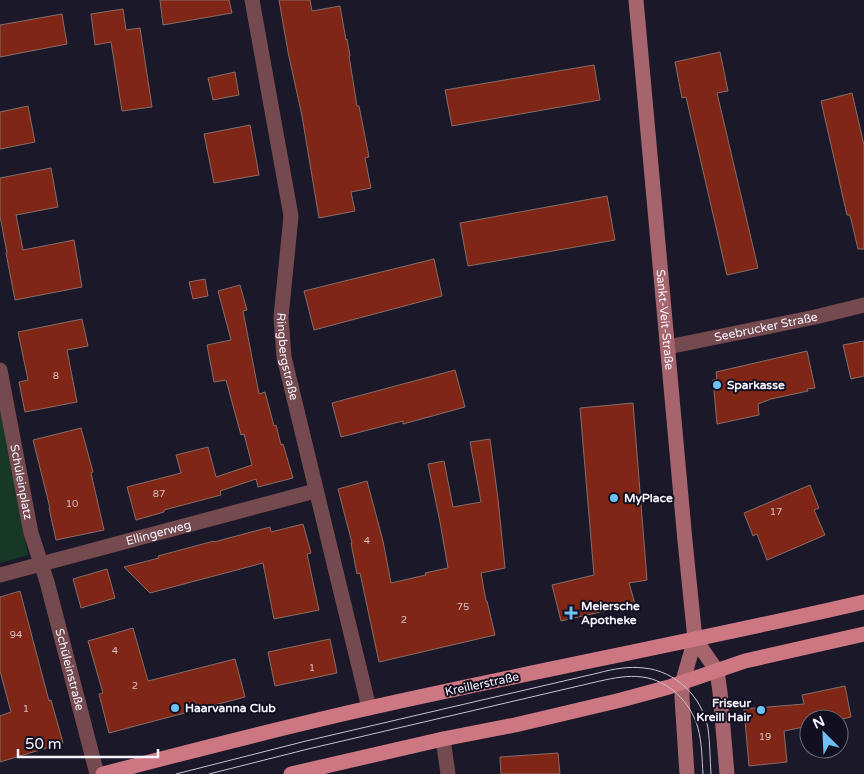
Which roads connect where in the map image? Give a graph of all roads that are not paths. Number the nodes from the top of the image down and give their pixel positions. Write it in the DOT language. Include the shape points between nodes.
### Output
graph roads {
  1 [pos="252,0"];
  2 [pos="636,0"];
  3 [pos="864,305"];
  4 [pos="668,348"];
  5 [pos="0,370"];
  6 [pos="315,491"];
  7 [pos="41,564"];
  8 [pos="0,575"];
  9 [pos="864,602"];
  10 [pos="864,634"];
  11 [pos="695,639"];
  12 [pos="717,671"];
  13 [pos="683,682"];
  14 [pos="369,708"];
  15 [pos="443,739"];
  16 [pos="97,774"];
  17 [pos="103,774"];
  18 [pos="291,774"];
  19 [pos="448,774"];
  20 [pos="687,774"];
  21 [pos="727,774"];
  1 -- 6 [label="street, Ringbergstraße" via="291,216 281,317 284,357"];
  2 -- 4 [label="street, Sankt-Veit-Straße"];
  3 -- 4 [label="street, Seebrucker Straße"];
  4 -- 11 [label="street, Sankt-Veit-Straße"];
  5 -- 7 [label="street, Schüleinplatz"];
  6 -- 7 [label="street, Ellingerweg"];
  6 -- 14 [label="street, Ringbergstraße"];
  7 -- 8 [label="street, Ellingerweg"];
  7 -- 16 [label="street, Schüleinstraße"];
  9 -- 11 [label="main road, Kreillerstraße"];
  10 -- 12 [label="main road" via="745,661"];
  11 -- 12 [label="street, Sankt-Veit-Straße"];
  11 -- 13 [label="street, Sankt-Veit-Straße"];
  11 -- 14 [label="main road, Kreillerstraße"];
  12 -- 13 [label="main road"];
  12 -- 21 [label="street, Sankt-Veit-Straße"];
  13 -- 15 [label="main road" via="515,726"];
  13 -- 20 [label="street, Sankt-Veit-Straße"];
  14 -- 17 [label="main road, Kreillerstraße"];
  15 -- 18 [label="main road"];
  15 -- 19 [label="street"];
}
